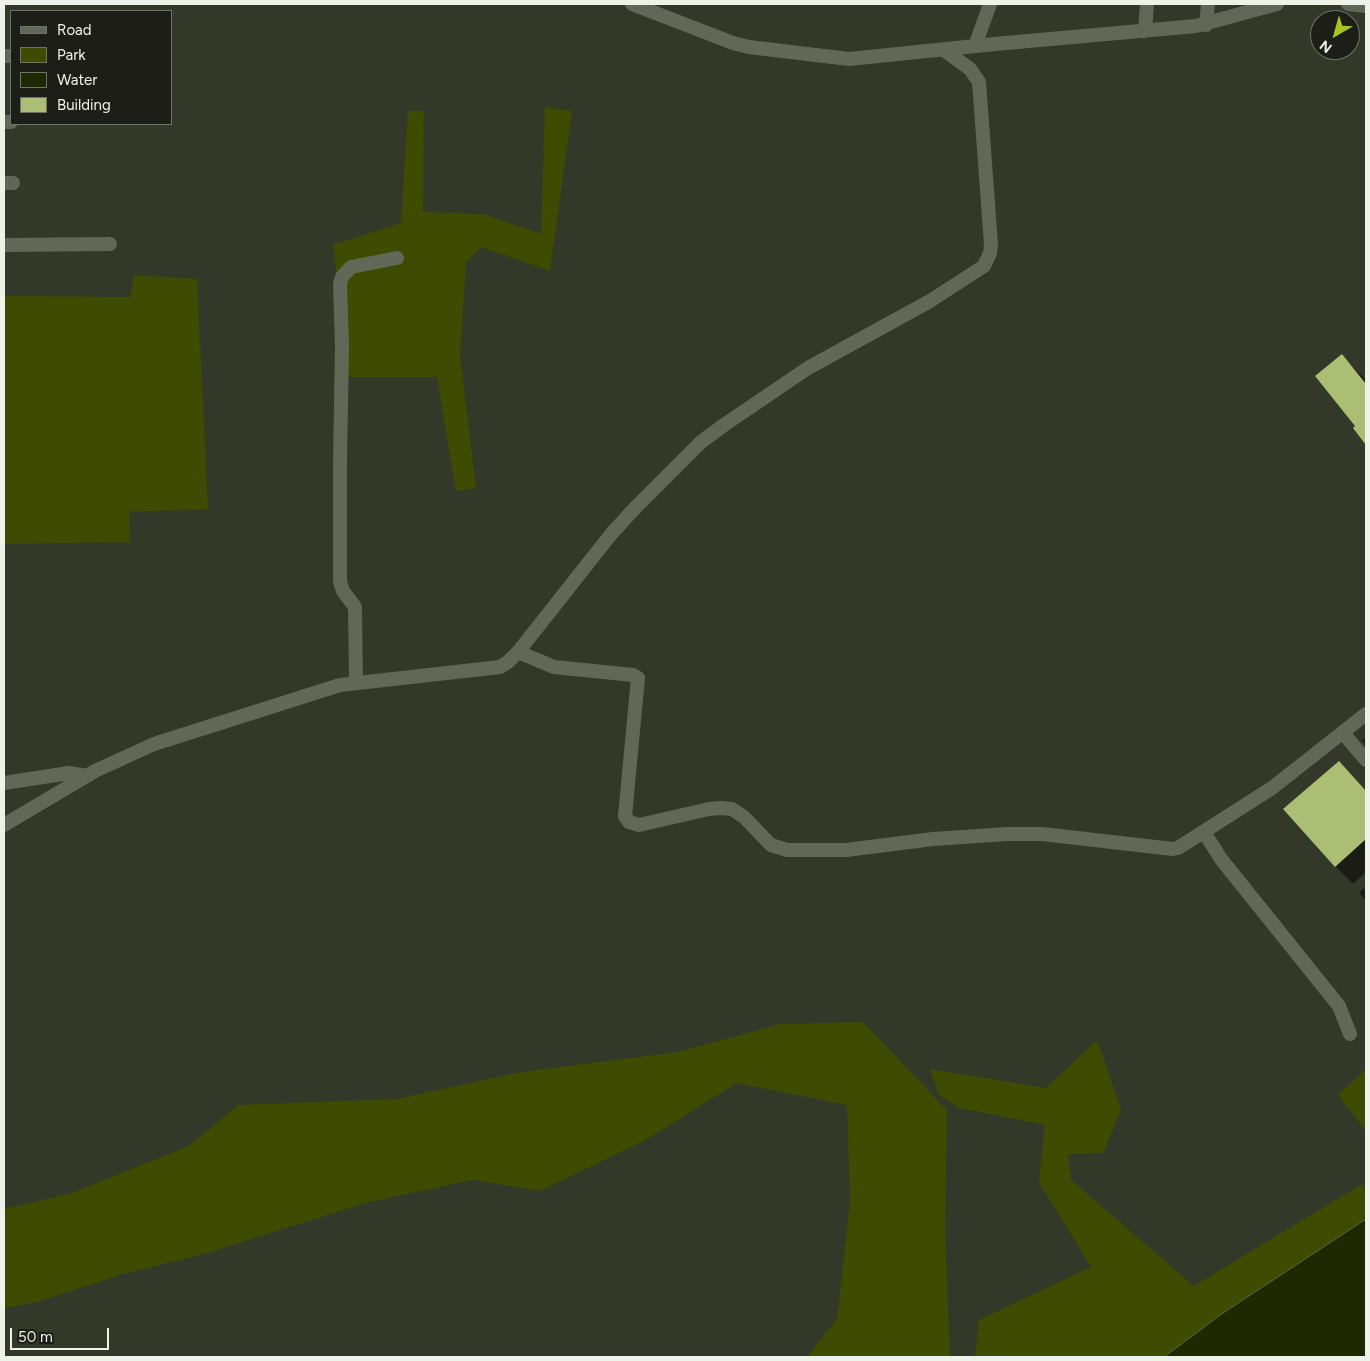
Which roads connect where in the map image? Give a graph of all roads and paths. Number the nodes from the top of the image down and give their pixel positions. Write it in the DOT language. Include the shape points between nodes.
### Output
graph roads {
  1 [pos="632,4"];
  2 [pos="990,4"];
  3 [pos="1147,4"];
  4 [pos="1208,4"];
  5 [pos="1277,4"];
  6 [pos="1348,4"];
  7 [pos="1366,6"];
  8 [pos="1206,25"];
  9 [pos="1145,31"];
  10 [pos="975,46"];
  11 [pos="944,50"];
  12 [pos="110,244"];
  13 [pos="4,246"];
  14 [pos="397,258"];
  15 [pos="518,652"];
  16 [pos="356,683"];
  17 [pos="1366,714"];
  18 [pos="1343,733"];
  19 [pos="1366,760"];
  20 [pos="87,776"];
  21 [pos="4,784"];
  22 [pos="4,825"];
  23 [pos="1204,832"];
  24 [pos="1350,1034"];
  1 -- 11 [label="street" via="749,47 849,59"];
  2 -- 10 [label="street"];
  3 -- 9 [label="street"];
  4 -- 8 [label="street"];
  5 -- 8 [label="street"];
  6 -- 7 [label="street"];
  8 -- 9 [label="street"];
  9 -- 10 [label="street"];
  10 -- 11 [label="street"];
  11 -- 15 [label="street" via="970,69 979,82 992,244 984,266 930,301 816,363 701,442 612,533"];
  12 -- 13 [label="street"];
  14 -- 16 [label="street" via="351,267 340,284 340,582 355,607"];
  15 -- 16 [label="street" via="500,667"];
  15 -- 23 [label="street" via="554,666 638,678 625,816 633,825 720,808 732,809 771,846 787,850 846,850 1007,834 1042,834 1173,849"];
  16 -- 20 [label="street" via="332,687 154,744"];
  17 -- 18 [label="street"];
  18 -- 19 [label="street"];
  18 -- 23 [label="street" via="1272,788"];
  20 -- 21 [label="street" via="69,773"];
  20 -- 22 [label="street"];
  23 -- 24 [label="street" via="1221,859 1339,1006"];
}
